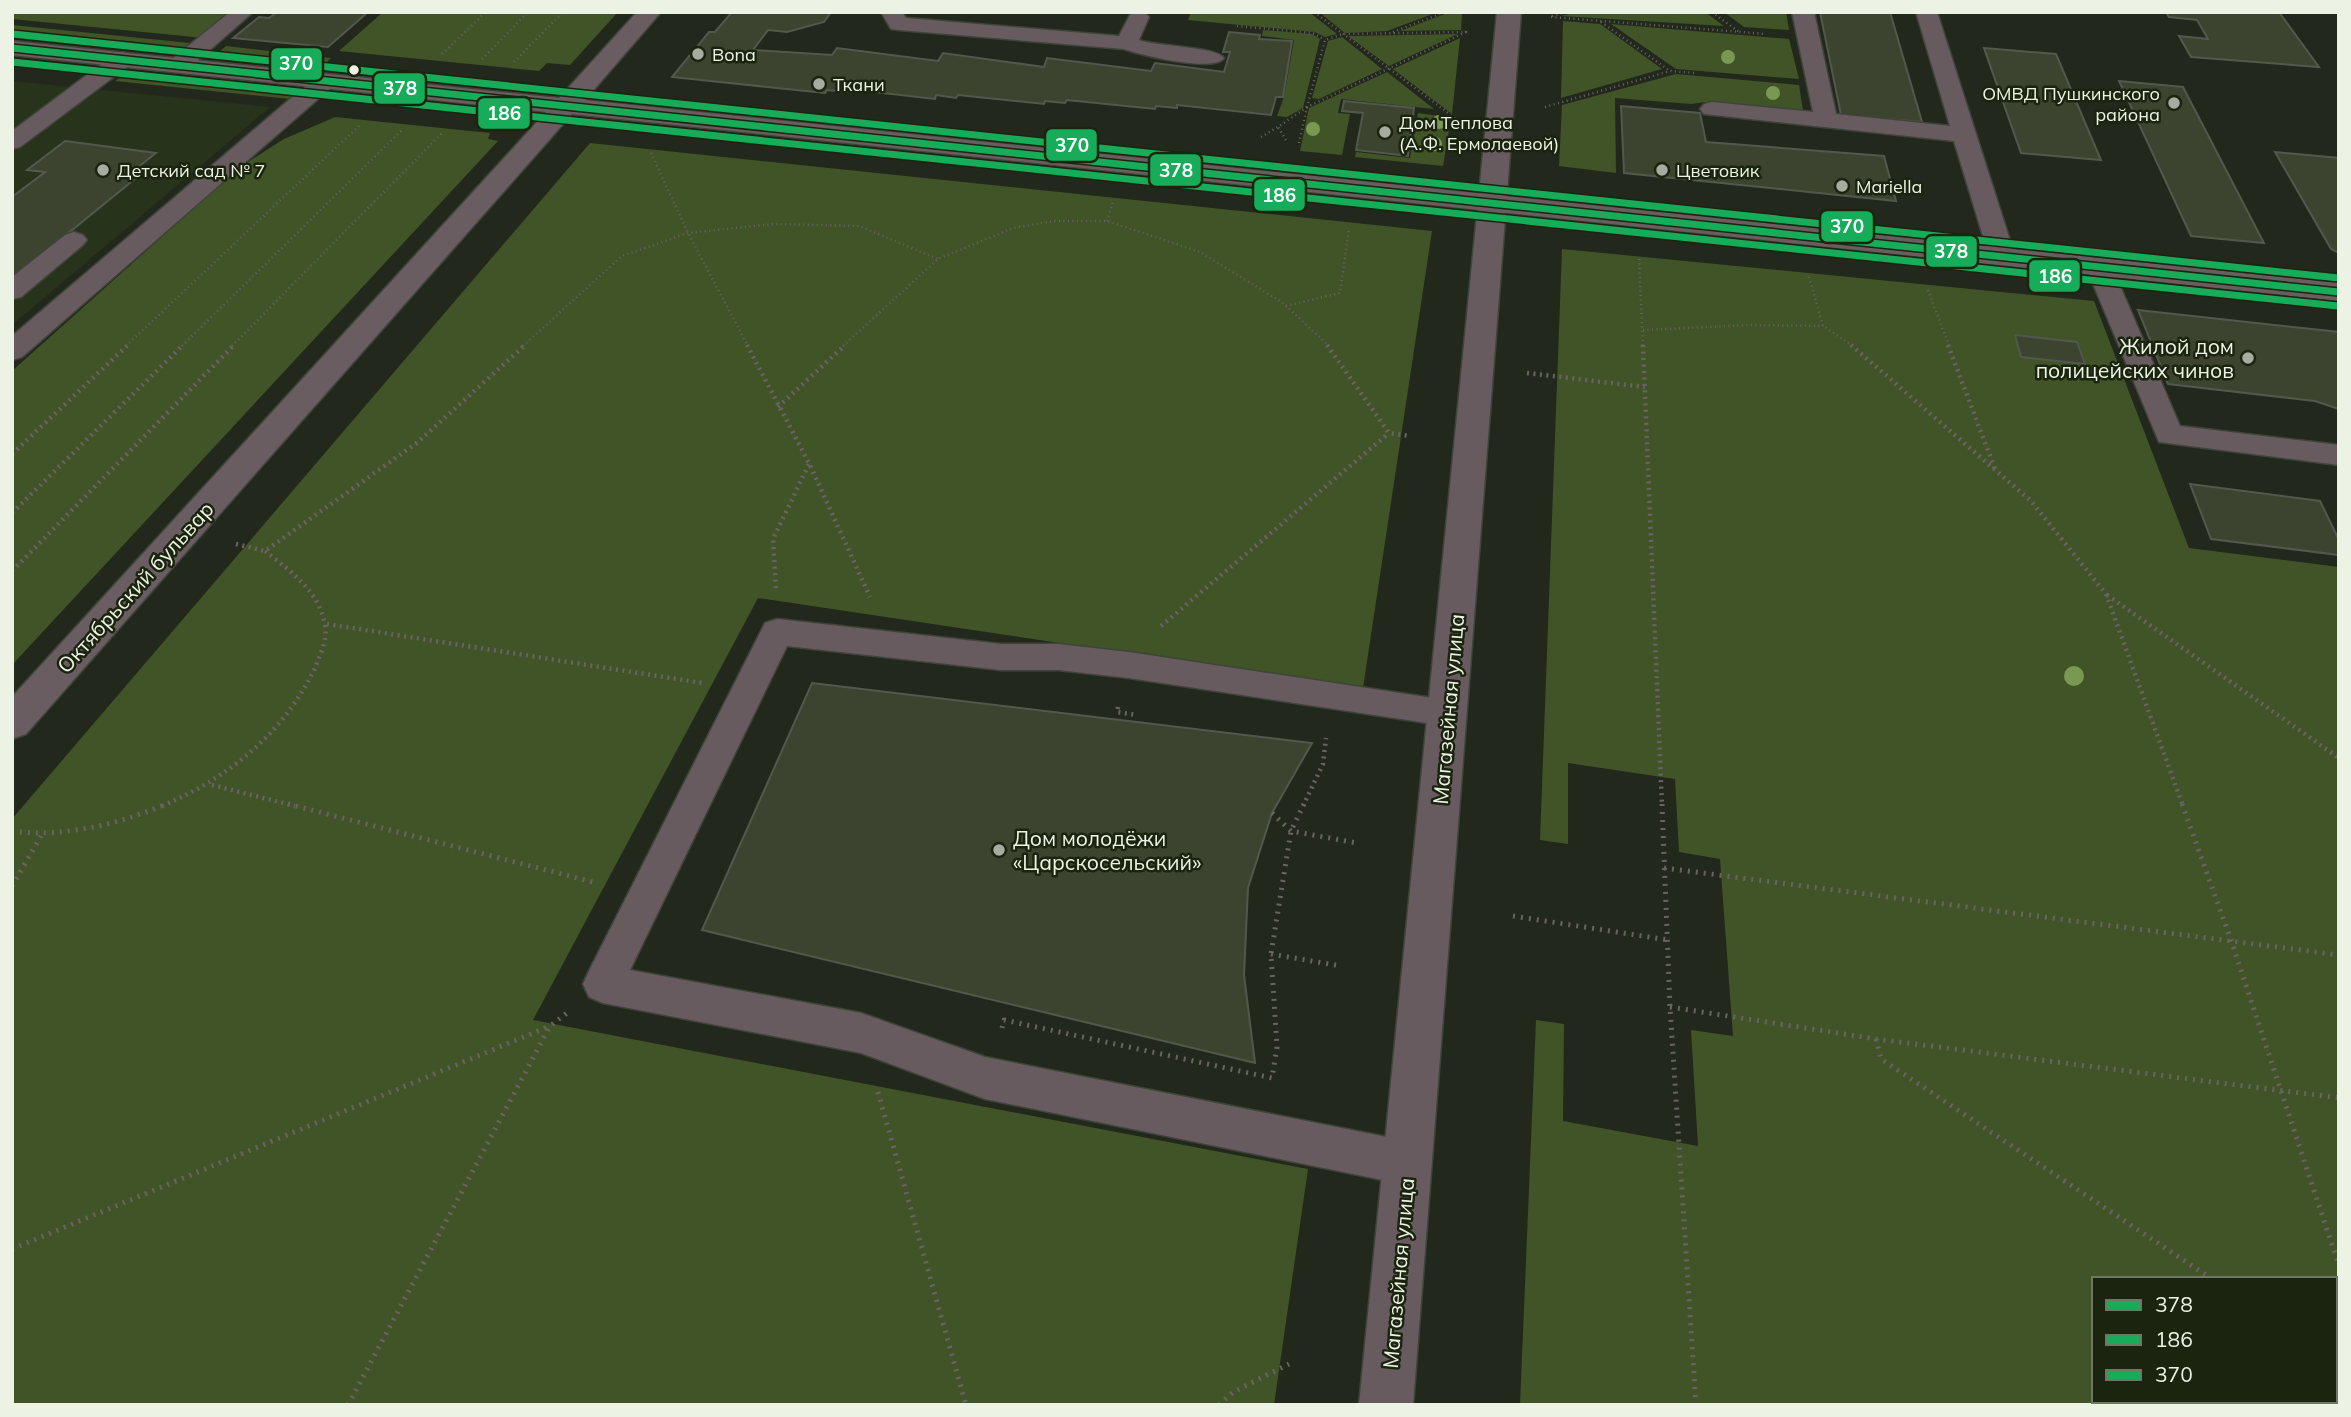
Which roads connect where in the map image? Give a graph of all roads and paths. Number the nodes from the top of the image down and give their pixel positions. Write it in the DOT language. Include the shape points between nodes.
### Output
graph roads {
  1 [pos="243,12"];
  2 [pos="486,12"];
  3 [pos="528,12"];
  4 [pos="563,12"];
  5 [pos="650,12"];
  6 [pos="891,12"];
  7 [pos="1314,12"];
  8 [pos="1445,12"];
  9 [pos="1509,12"];
  10 [pos="1566,12"];
  11 [pos="1712,12"];
  12 [pos="1803,12"];
  13 [pos="1926,12"];
  14 [pos="1138,17"];
  15 [pos="1600,21"];
  16 [pos="1740,32"];
  17 [pos="1389,33"];
  18 [pos="1343,34"];
  19 [pos="1808,38"];
  20 [pos="1128,43"];
  21 [pos="12,48"];
  22 [pos="1213,58"];
  23 [pos="123,60"];
  24 [pos="436,60"];
  25 [pos="179,65"];
  26 [pos="475,65"];
  27 [pos="508,68"];
  28 [pos="1388,69"];
  29 [pos="324,80"];
  30 [pos="567,106"];
  31 [pos="1307,107"];
  32 [pos="1540,108"];
  33 [pos="1712,108"];
  34 [pos="1455,119"];
  35 [pos="1826,120"];
  36 [pos="363,121"];
  37 [pos="406,127"];
  38 [pos="443,132"];
  39 [pos="1965,135"];
  40 [pos="12,142"];
  41 [pos="646,143"];
  42 [pos="1299,144"];
  43 [pos="1290,146"];
  44 [pos="1115,195"];
  45 [pos="1493,204"];
  46 [pos="1351,220"];
  47 [pos="1107,221"];
  48 [pos="688,233"];
  49 [pos="74,240"];
  50 [pos="1638,249"];
  51 [pos="2003,256"];
  52 [pos="938,259"];
  53 [pos="2099,267"];
  54 [pos="1808,273"];
  55 [pos="1924,278"];
  56 [pos="12,290"];
  57 [pos="2339,292"];
  58 [pos="1285,306"];
  59 [pos="1823,326"];
  60 [pos="1643,330"];
  61 [pos="12,351"];
  62 [pos="1527,373"];
  63 [pos="1645,387"];
  64 [pos="778,407"];
  65 [pos="1389,433"];
  66 [pos="1410,436"];
  67 [pos="12,454"];
  68 [pos="2339,455"];
  69 [pos="809,463"];
  70 [pos="1996,470"];
  71 [pos="12,513"];
  72 [pos="234,543"];
  73 [pos="265,551"];
  74 [pos="12,571"];
  75 [pos="2106,594"];
  76 [pos="776,598"];
  77 [pos="872,602"];
  78 [pos="327,624"];
  79 [pos="1154,631"];
  80 [pos="681,680"];
  81 [pos="1117,712"];
  82 [pos="1447,712"];
  83 [pos="1143,715"];
  84 [pos="12,723"];
  85 [pos="1313,735"];
  86 [pos="2339,758"];
  87 [pos="211,785"];
  88 [pos="1272,813"];
  89 [pos="12,831"];
  90 [pos="1291,831"];
  91 [pos="41,836"];
  92 [pos="1357,843"];
  93 [pos="1664,868"];
  94 [pos="12,886"];
  95 [pos="646,896"];
  96 [pos="1513,916"];
  97 [pos="1668,940"];
  98 [pos="2231,940"];
  99 [pos="1271,954"];
  100 [pos="2339,956"];
  101 [pos="1341,966"];
  102 [pos="575,1006"];
  103 [pos="1670,1007"];
  104 [pos="1004,1020"];
  105 [pos="550,1026"];
  106 [pos="861,1033"];
  107 [pos="1876,1039"];
  108 [pos="2279,1088"];
  109 [pos="2339,1098"];
  110 [pos="1407,1163"];
  111 [pos="12,1249"];
  112 [pos="2339,1266"];
  113 [pos="2209,1277"];
  114 [pos="1289,1364"];
  115 [pos="348,1405"];
  116 [pos="967,1405"];
  117 [pos="1219,1405"];
  118 [pos="1386,1405"];
  119 [pos="1696,1405"];
  1 -- 25 [label="lane"];
  2 -- 24 [label="path"];
  3 -- 26 [label="path"];
  4 -- 27 [label="path"];
  5 -- 30 [label="street, Октябрьский бульвар"];
  6 -- 20 [label="lane" via="899,24"];
  7 -- 18 [label="path"];
  8 -- 17 [label="path"];
  9 -- 45 [label="street, Магазейная улица"];
  10 -- 15 [label="path" via="1548,17"];
  11 -- 16 [label="path"];
  12 -- 19 [label="lane"];
  13 -- 39 [label="lane"];
  14 -- 20 [label="lane"];
  15 -- 16 [label="path"];
  15 -- 32 [label="path" via="1670,71"];
  16 -- 19 [label="path"];
  17 -- 18 [label="path"];
  17 -- 28 [label="path" via="1466,32"];
  18 -- 28 [label="path"];
  18 -- 31 [label="path" via="1325,40"];
  19 -- 35 [label="lane"];
  20 -- 22 [label="lane" via="1149,51"];
  21 -- 23 [label="street"];
  23 -- 25 [label="street"];
  23 -- 40 [label="lane"];
  25 -- 29 [label="street"];
  28 -- 31 [label="path"];
  28 -- 34 [label="path"];
  29 -- 30 [label="street"];
  29 -- 61 [label="lane"];
  30 -- 45 [label="street"];
  30 -- 84 [label="street, Октябрьский бульвар"];
  31 -- 42 [label="path"];
  31 -- 43 [label="path" via="1278,127"];
  33 -- 35 [label="lane"];
  35 -- 39 [label="lane"];
  36 -- 67 [label="path"];
  37 -- 71 [label="path"];
  38 -- 74 [label="path"];
  39 -- 51 [label="lane"];
  41 -- 48 [label="path"];
  44 -- 47 [label="path"];
  45 -- 51 [label="street"];
  45 -- 82 [label="street, Магазейная улица"];
  46 -- 58 [label="path" via="1340,293"];
  47 -- 52 [label="path" via="1054,221 1013,228"];
  47 -- 58 [label="path" via="1200,252"];
  48 -- 52 [label="path" via="774,224 859,226"];
  48 -- 64 [label="path"];
  48 -- 73 [label="path" via="622,256 418,442"];
  49 -- 56 [label="lane"];
  50 -- 60 [label="path"];
  51 -- 53 [label="street"];
  52 -- 64 [label="path"];
  53 -- 57 [label="street"];
  53 -- 68 [label="lane" via="2169,435"];
  54 -- 59 [label="path"];
  55 -- 70 [label="path"];
  58 -- 65 [label="path" via="1322,337"];
  59 -- 60 [label="path"];
  59 -- 70 [label="path" via="1847,341"];
  60 -- 63 [label="path"];
  62 -- 63 [label="path"];
  63 -- 93 [label="path"];
  64 -- 69 [label="path"];
  65 -- 66 [label="path"];
  65 -- 79 [label="path"];
  69 -- 76 [label="path" via="774,539"];
  69 -- 77 [label="path"];
  70 -- 75 [label="path" via="2031,502"];
  72 -- 73 [label="path"];
  73 -- 78 [label="path" via="309,585"];
  75 -- 86 [label="path"];
  75 -- 98 [label="path"];
  78 -- 80 [label="path"];
  78 -- 87 [label="path" via="318,664 290,712 250,755"];
  81 -- 83 [label="path"];
  82 -- 95 [label="lane" via="1058,656 1001,657 777,632"];
  82 -- 110 [label="street, Магазейная улица"];
  85 -- 90 [label="path" via="1326,737 1323,764"];
  87 -- 91 [label="path" via="146,814"];
  87 -- 95 [label="path"];
  88 -- 90 [label="path"];
  89 -- 91 [label="path"];
  90 -- 92 [label="path"];
  90 -- 99 [label="path"];
  91 -- 94 [label="path"];
  93 -- 97 [label="path"];
  93 -- 98 [label="path"];
  95 -- 106 [label="lane" via="603,984"];
  96 -- 97 [label="path"];
  97 -- 103 [label="path"];
  98 -- 100 [label="path"];
  98 -- 108 [label="path"];
  99 -- 101 [label="path"];
  99 -- 104 [label="path" via="1277,1047 1272,1078"];
  102 -- 105 [label="path"];
  103 -- 107 [label="path"];
  103 -- 119 [label="path"];
  105 -- 111 [label="path"];
  105 -- 115 [label="path"];
  106 -- 110 [label="lane" via="985,1078"];
  106 -- 116 [label="path"];
  107 -- 108 [label="path"];
  107 -- 113 [label="path" via="1881,1059"];
  108 -- 109 [label="path"];
  108 -- 112 [label="path"];
  110 -- 118 [label="street, Магазейная улица"];
  114 -- 117 [label="path" via="1233,1392"];
}
